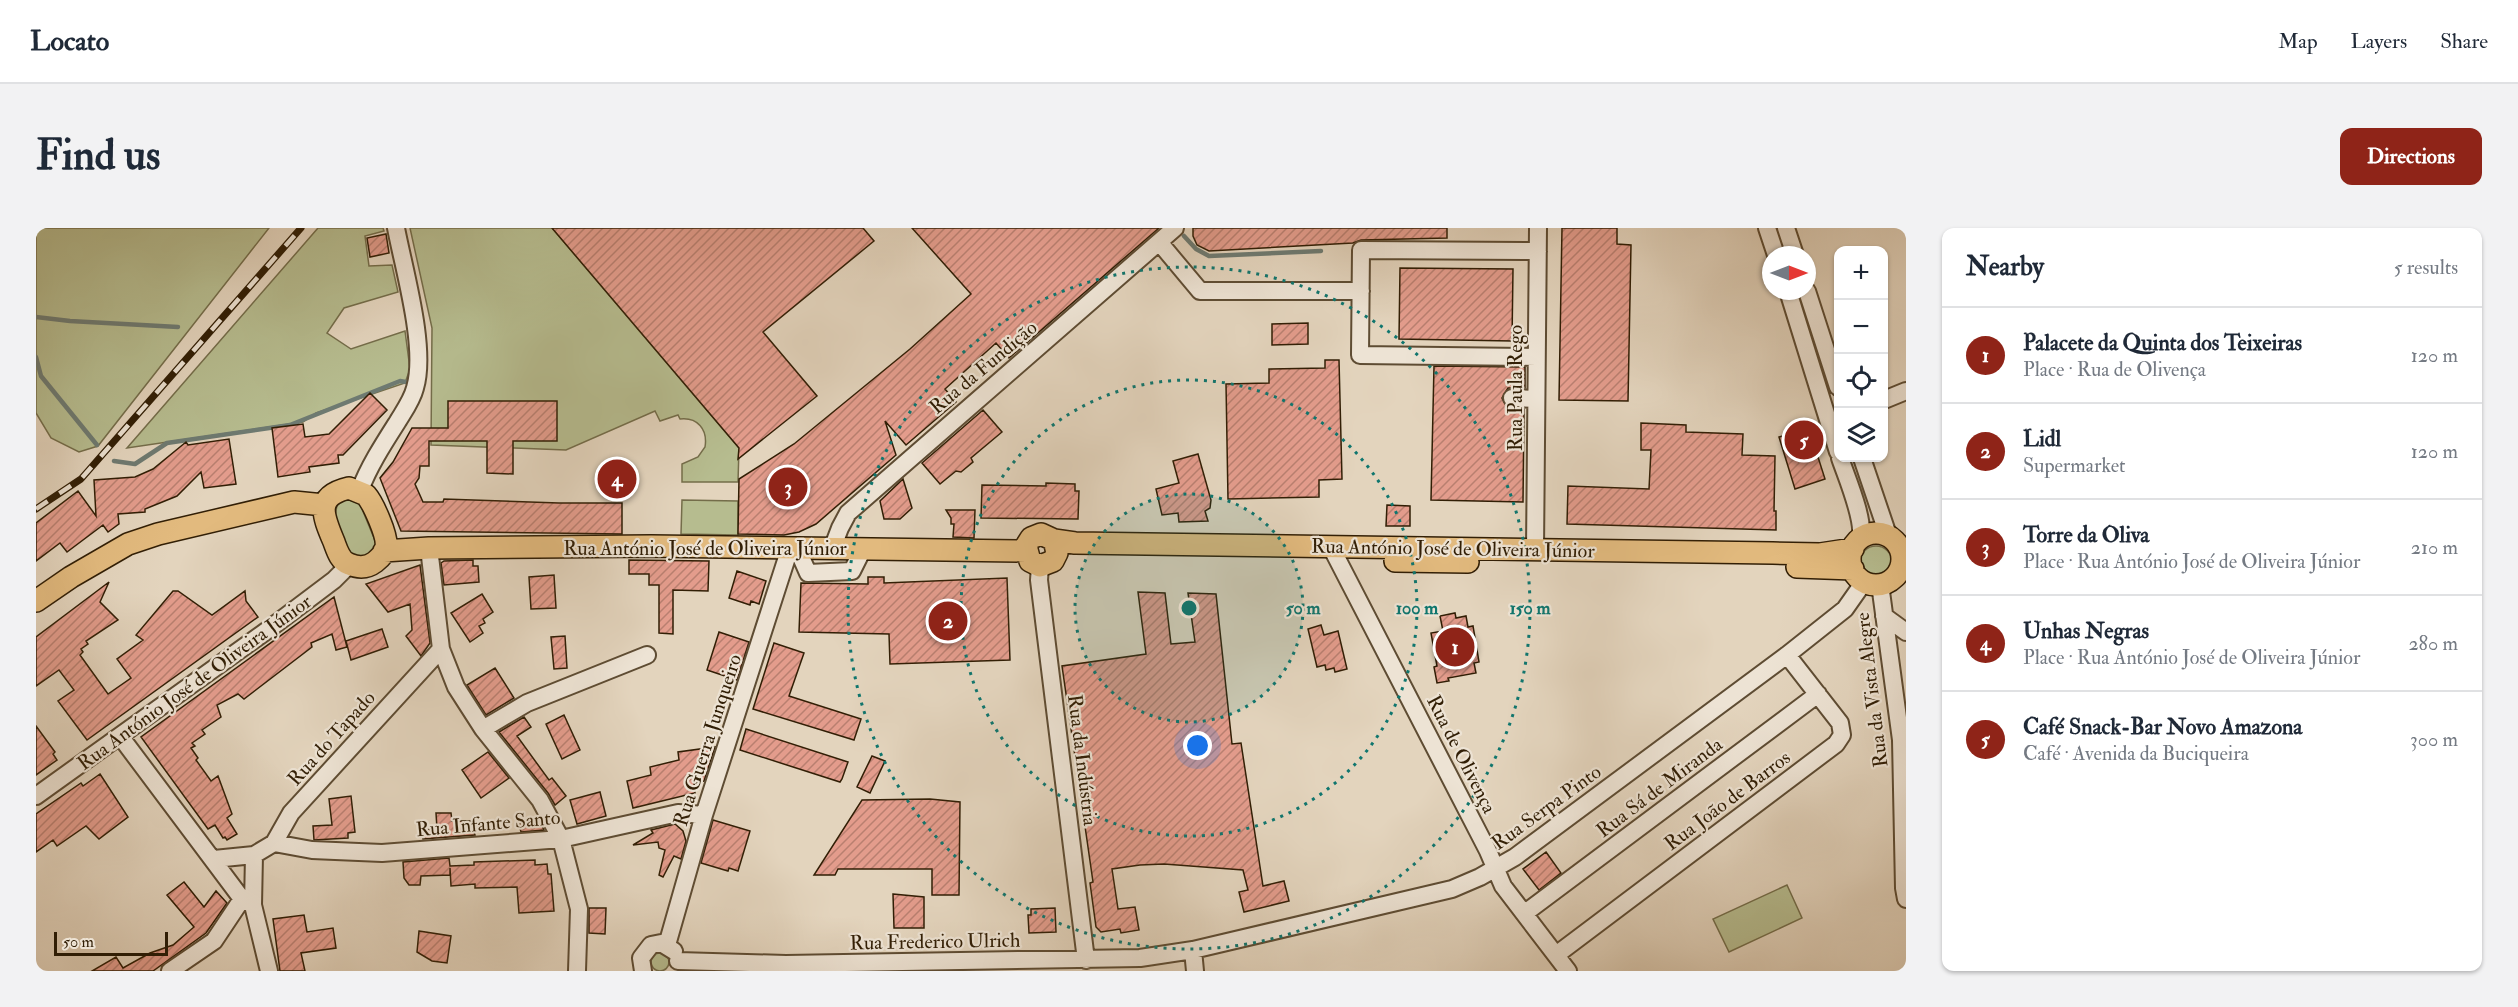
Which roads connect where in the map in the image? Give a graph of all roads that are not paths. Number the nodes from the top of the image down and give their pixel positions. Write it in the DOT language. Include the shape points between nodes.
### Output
graph roads {
  1 [pos="396,228"];
  2 [pos="1175,228"];
  3 [pos="1538,228"];
  4 [pos="1767,228"];
  5 [pos="1786,228"];
  6 [pos="1159,242"];
  7 [pos="1773,246"];
  8 [pos="1792,246"];
  9 [pos="1538,251"];
  10 [pos="1361,291"];
  11 [pos="1791,300"];
  12 [pos="1810,300"];
  13 [pos="1536,357"];
  14 [pos="1834,372"];
  15 [pos="1906,390"];
  16 [pos="1512,398"];
  17 [pos="1888,398"];
  18 [pos="1536,399"];
  19 [pos="1834,436"];
  20 [pos="1841,462"];
  21 [pos="1863,462"];
  22 [pos="360,490"];
  23 [pos="324,505"];
  24 [pos="1893,539"];
  25 [pos="429,548"];
  26 [pos="794,548"];
  27 [pos="832,549"];
  28 [pos="863,549"];
  29 [pos="1535,549"];
  30 [pos="384,550"];
  31 [pos="1044,553"];
  32 [pos="1335,554"];
  33 [pos="1904,562"];
  34 [pos="349,565"];
  35 [pos="1862,565"];
  36 [pos="36,601"];
  37 [pos="1884,616"];
  38 [pos="1906,632"];
  39 [pos="441,649"];
  40 [pos="647,655"];
  41 [pos="1787,655"];
  42 [pos="1818,694"];
  43 [pos="483,729"];
  44 [pos="120,736"];
  45 [pos="36,796"];
  46 [pos="704,815"];
  47 [pos="561,839"];
  48 [pos="274,843"];
  49 [pos="254,855"];
  50 [pos="214,859"];
  51 [pos="1496,869"];
  52 [pos="1906,899"];
  53 [pos="247,902"];
  54 [pos="1525,913"];
  55 [pos="667,945"];
  56 [pos="1192,950"];
  57 [pos="1556,955"];
  58 [pos="1086,960"];
  59 [pos="677,966"];
  60 [pos="787,968"];
  61 [pos="639,970"];
  62 [pos="170,971"];
  63 [pos="269,971"];
  64 [pos="577,971"];
  65 [pos="1195,971"];
  66 [pos="1568,971"];
  1 -- 22 [label="street" via="417,342 418,370 409,402"];
  2 -- 6 [label="street, Rua da Fundição"];
  3 -- 9 [label="street, Rua Paula Rego"];
  4 -- 7 [label="street"];
  5 -- 8 [label="street"];
  6 -- 10 [label="street" via="1200,291"];
  6 -- 27 [label="street, Rua da Fundição" via="849,513"];
  9 -- 10 [label="street" via="1361,250"];
  9 -- 13 [label="street, Rua Paula Rego"];
  10 -- 13 [label="street" via="1360,355"];
  11 -- 19 [label="street"];
  12 -- 14 [label="street"];
  13 -- 18 [label="street, Rua Paula Rego"];
  15 -- 17 [label="street"];
  16 -- 18 [label="street"];
  18 -- 29 [label="street, Rua Paula Rego"];
  20 -- 35 [label="street, Rua da Vista Alegre" via="1858,514"];
  21 -- 24 [label="street" via="1887,532"];
  22 -- 23 [label="main road" via="337,491"];
  22 -- 30 [label="main road" via="370,500 386,540"];
  23 -- 34 [label="main road" via="324,519 342,560"];
  23 -- 36 [label="main road" via="294,502 138,540"];
  24 -- 33 [label="main road"];
  24 -- 35 [label="main road, Rua António José de Oliveira Júnior" via="1877,533"];
  25 -- 26 [label="main road, Rua António José de Oliveira Júnior"];
  25 -- 30 [label="main road, Rua António José de Oliveira Júnior"];
  25 -- 39 [label="street"];
  26 -- 27 [label="main road, Rua António José de Oliveira Júnior"];
  26 -- 28 [label="street" via="808,573 852,571"];
  26 -- 46 [label="street, Rua Guerra Junqueiro"];
  27 -- 28 [label="main road, Rua António José de Oliveira Júnior"];
  28 -- 31 [label="main road, Rua António José de Oliveira Júnior"];
  29 -- 32 [label="main road, Rua António José de Oliveira Júnior"];
  29 -- 35 [label="main road, Rua António José de Oliveira Júnior" via="1820,554"];
  30 -- 34 [label="main road" via="365,567"];
  31 -- 32 [label="main road, Rua António José de Oliveira Júnior" via="1076,543"];
  31 -- 58 [label="street, Rua da Indústria" via="1039,580"];
  32 -- 35 [label="main road, Rua António José de Oliveira Júnior"];
  32 -- 51 [label="street, Rua de Olivença"];
  33 -- 35 [label="main road" via="1895,577"];
  34 -- 44 [label="street, Rua António José de Oliveira Júnior" via="269,629"];
  35 -- 37 [label="street, Rua da Vista Alegre"];
  35 -- 41 [label="street, Rua Serpa Pinto" via="1845,609"];
  37 -- 38 [label="street"];
  37 -- 52 [label="street, Rua da Vista Alegre" via="1901,740"];
  39 -- 43 [label="street" via="456,687"];
  39 -- 48 [label="street, Rua do Tapado" via="291,813"];
  40 -- 43 [label="street" via="527,703"];
  41 -- 42 [label="street, Rua João de Barros"];
  41 -- 51 [label="street, Rua Serpa Pinto"];
  42 -- 54 [label="street, Rua Sá de Miranda"];
  42 -- 57 [label="street, Rua João de Barros" via="1840,723 1842,735 1836,744"];
  43 -- 47 [label="street" via="540,800"];
  44 -- 45 [label="street, Rua António José de Oliveira Júnior"];
  44 -- 50 [label="street"];
  46 -- 47 [label="street, Rua Infante Santo" via="678,813"];
  46 -- 55 [label="street, Rua Guerra Junqueiro"];
  47 -- 48 [label="street, Rua Infante Santo" via="382,853 312,850"];
  47 -- 64 [label="street" via="579,909"];
  48 -- 49 [label="street, Rua do Tapado"];
  49 -- 50 [label="street"];
  49 -- 53 [label="street"];
  50 -- 53 [label="street"];
  51 -- 54 [label="street, Rua de Olivença" via="1503,886"];
  51 -- 56 [label="street, Rua Serpa Pinto" via="1452,889"];
  53 -- 62 [label="street" via="214,941"];
  53 -- 63 [label="street"];
  54 -- 57 [label="street, Rua de Olivença"];
  55 -- 59 [label="street" via="675,951"];
  55 -- 61 [label="street" via="646,948"];
  56 -- 58 [label="street, Rua Frederico Ulrich" via="1140,958"];
  56 -- 65 [label="street"];
  57 -- 66 [label="street, Rua de Olivença"];
  58 -- 60 [label="street, Rua Frederico Ulrich"];
  59 -- 60 [label="street, Rua Frederico Ulrich"];
}
